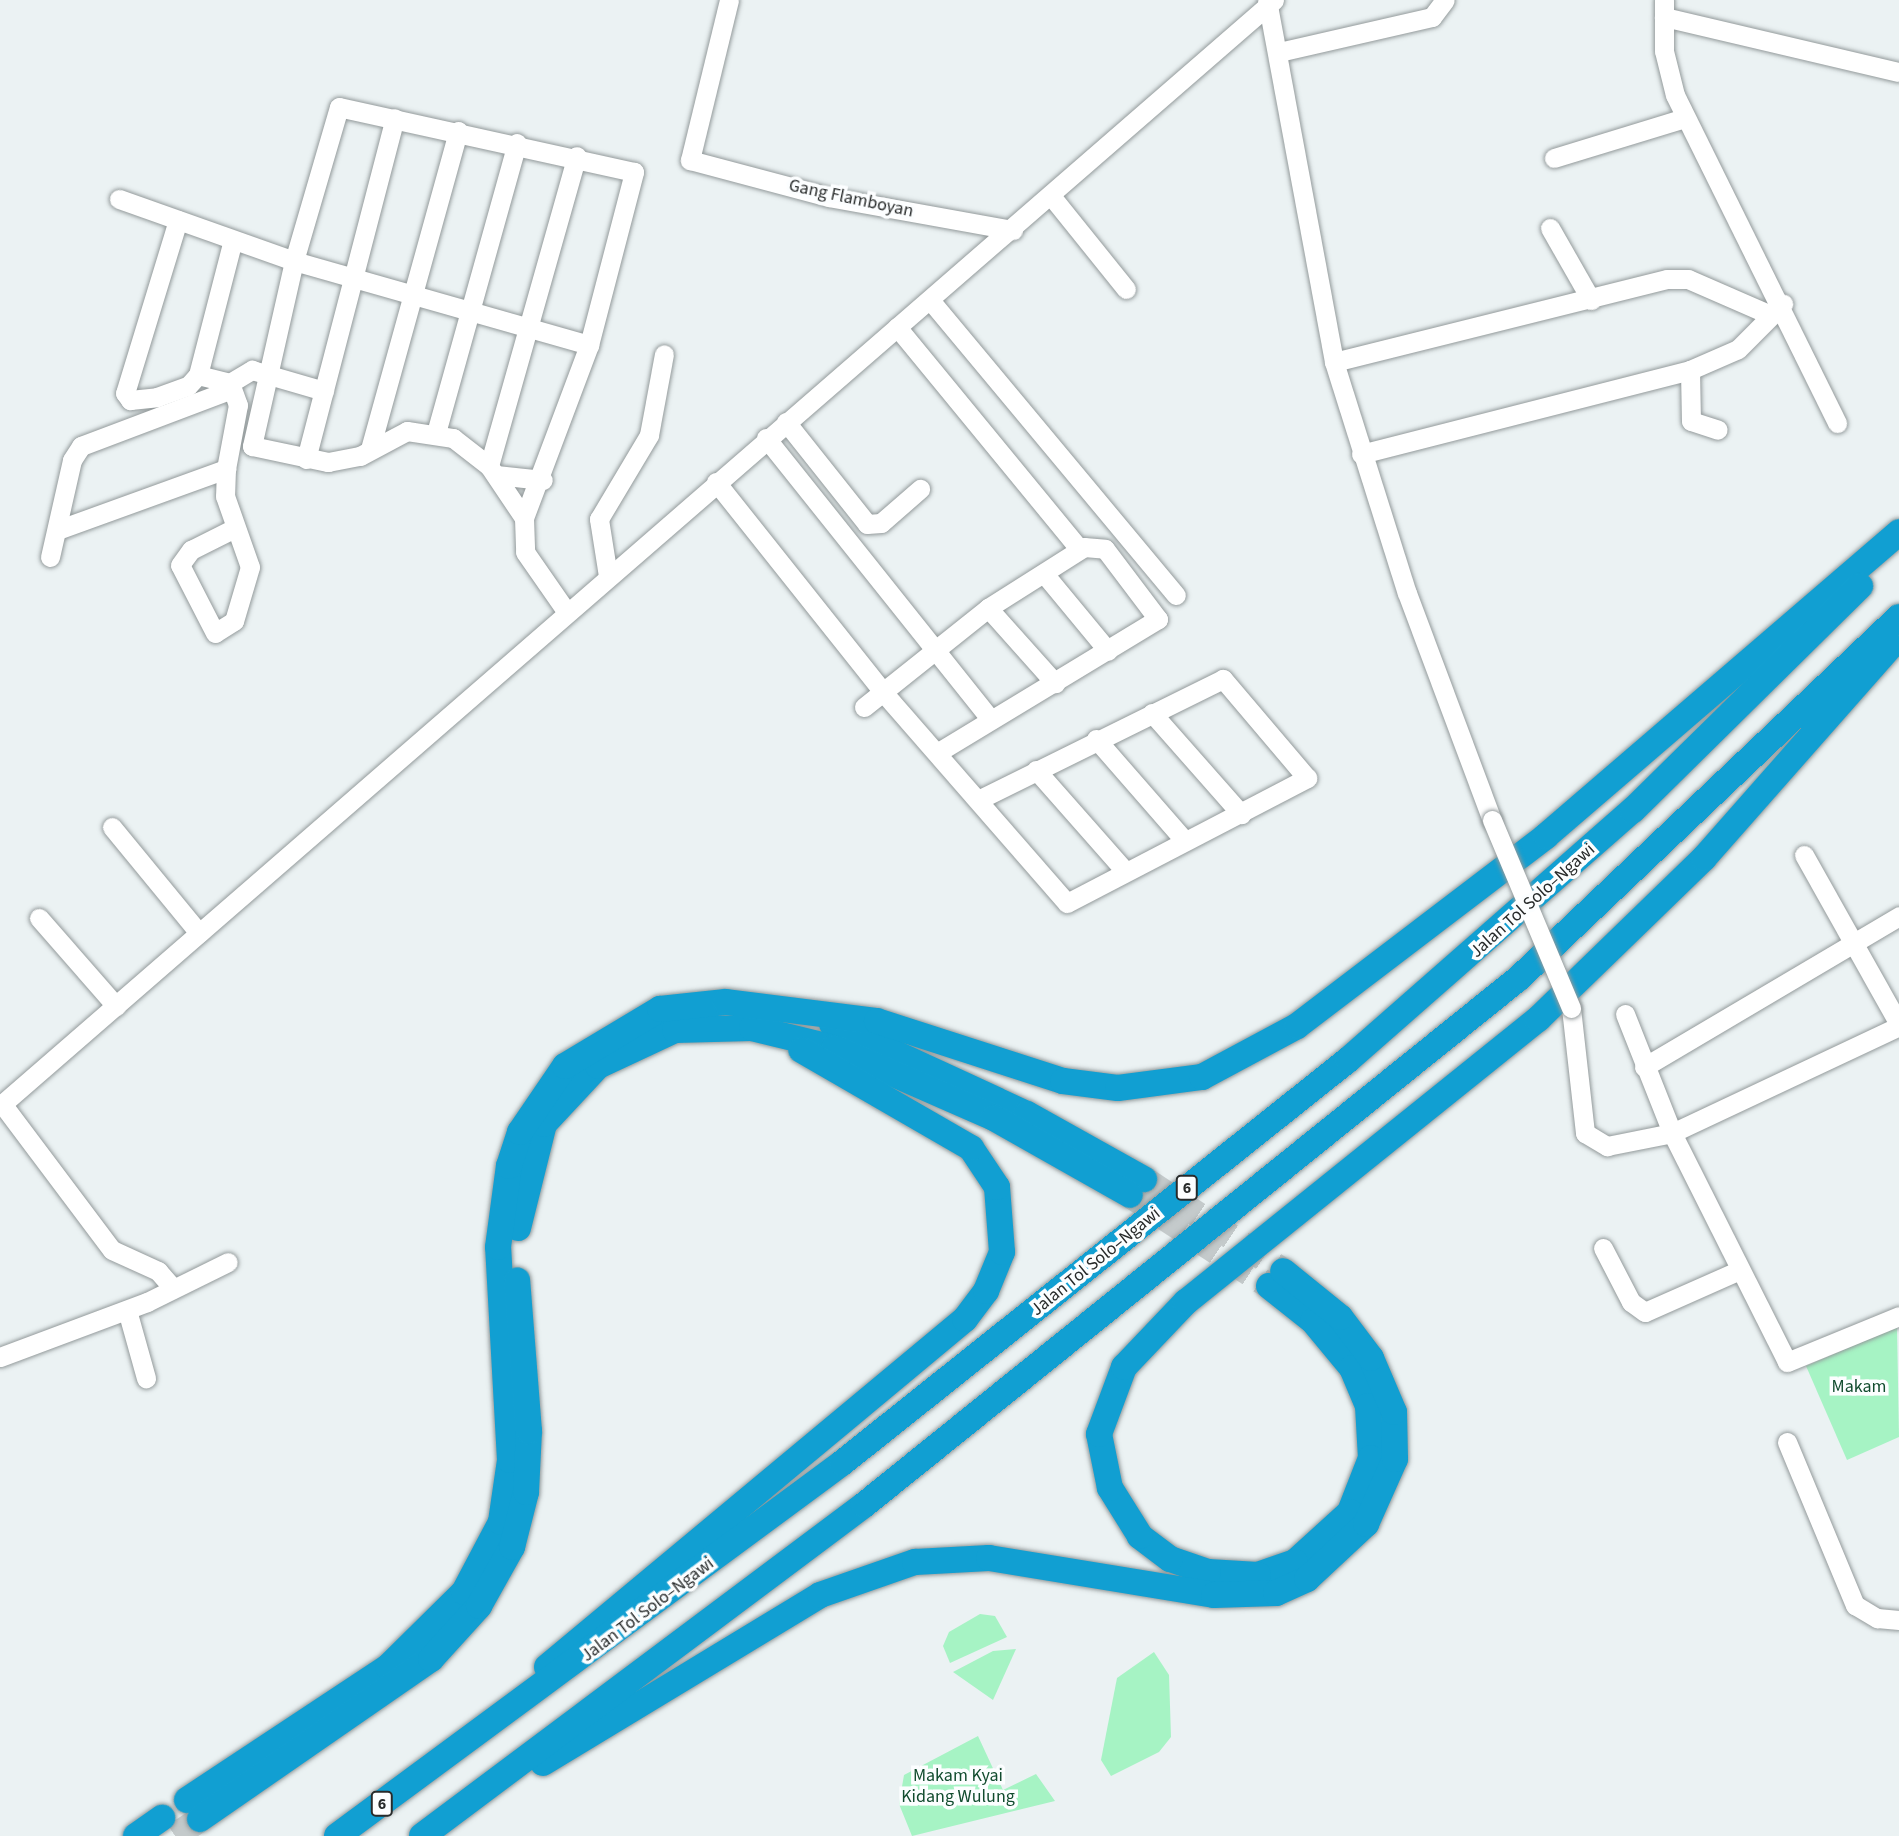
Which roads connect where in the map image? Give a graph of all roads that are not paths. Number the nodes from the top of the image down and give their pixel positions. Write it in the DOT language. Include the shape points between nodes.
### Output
graph roads {
  1 [pos="729,0"];
  2 [pos="1445,0"];
  3 [pos="1270,2"];
  4 [pos="1664,9"];
  5 [pos="1279,52"];
  6 [pos="1899,72"];
  7 [pos="1685,117"];
  8 [pos="395,118"];
  9 [pos="458,131"];
  10 [pos="517,143"];
  11 [pos="577,156"];
  12 [pos="1554,158"];
  13 [pos="1052,197"];
  14 [pos="119,199"];
  15 [pos="178,220"];
  16 [pos="1550,228"];
  17 [pos="1013,230"];
  18 [pos="233,240"];
  19 [pos="294,261"];
  20 [pos="353,276"];
  21 [pos="1126,289"];
  22 [pos="414,292"];
  23 [pos="930,300"];
  24 [pos="1591,300"];
  25 [pos="473,309"];
  26 [pos="1776,309"];
  27 [pos="531,326"];
  28 [pos="897,327"];
  29 [pos="589,345"];
  30 [pos="664,355"];
  31 [pos="1334,362"];
  32 [pos="1690,370"];
  33 [pos="198,375"];
  34 [pos="265,375"];
  35 [pos="231,386"];
  36 [pos="324,391"];
  37 [pos="786,422"];
  38 [pos="1837,424"];
  39 [pos="1718,430"];
  40 [pos="436,433"];
  41 [pos="766,439"];
  42 [pos="370,449"];
  43 [pos="1361,454"];
  44 [pos="306,459"];
  45 [pos="226,469"];
  46 [pos="492,470"];
  47 [pos="542,480"];
  48 [pos="716,482"];
  49 [pos="920,489"];
  50 [pos="524,518"];
  51 [pos="235,528"];
  52 [pos="60,529"];
  53 [pos="1899,532"];
  54 [pos="1075,544"];
  55 [pos="1899,546"];
  56 [pos="50,556"];
  57 [pos="608,576"];
  58 [pos="1046,576"];
  59 [pos="1176,595"];
  60 [pos="988,608"];
  61 [pos="566,611"];
  62 [pos="1899,617"];
  63 [pos="1899,637"];
  64 [pos="934,649"];
  65 [pos="1108,651"];
  66 [pos="1055,683"];
  67 [pos="882,691"];
  68 [pos="864,707"];
  69 [pos="1152,713"];
  70 [pos="990,719"];
  71 [pos="1096,739"];
  72 [pos="940,751"];
  73 [pos="1036,770"];
  74 [pos="980,799"];
  75 [pos="1241,814"];
  76 [pos="112,827"];
  77 [pos="1185,841"];
  78 [pos="1804,855"];
  79 [pos="1125,871"];
  80 [pos="1899,916"];
  81 [pos="39,918"];
  82 [pos="199,933"];
  83 [pos="1852,941"];
  84 [pos="116,1006"];
  85 [pos="805,1012"];
  86 [pos="1625,1014"];
  87 [pos="1899,1025"];
  88 [pos="776,1035"];
  89 [pos="1644,1067"];
  90 [pos="1,1106"];
  91 [pos="1672,1133"];
  92 [pos="1603,1248"];
  93 [pos="228,1262"];
  94 [pos="1740,1270"];
  95 [pos="170,1285"];
  96 [pos="128,1310"];
  97 [pos="1899,1316"];
  98 [pos="0,1357"];
  99 [pos="146,1378"];
  100 [pos="1787,1442"];
  101 [pos="1899,1620"];
  102 [pos="427,1772"];
  103 [pos="476,1798"];
  104 [pos="162,1818"];
  105 [pos="136,1836"];
  106 [pos="337,1836"];
  107 [pos="422,1836"];
  1 -- 17 [label="street, Gang Flamboyan" via="690,160 829,198"];
  2 -- 5 [label="street" via="1432,17"];
  3 -- 5 [label="street"];
  3 -- 13 [label="street"];
  4 -- 6 [label="street"];
  4 -- 7 [label="street" via="1667,72"];
  5 -- 31 [label="street"];
  7 -- 12 [label="street"];
  7 -- 26 [label="street"];
  8 -- 9 [label="street"];
  8 -- 19 [label="street" via="346,107 334,111"];
  8 -- 20 [label="street"];
  9 -- 10 [label="street"];
  9 -- 22 [label="street"];
  10 -- 11 [label="street"];
  10 -- 25 [label="street"];
  11 -- 27 [label="street"];
  11 -- 29 [label="street" via="634,172"];
  13 -- 17 [label="street"];
  13 -- 21 [label="street"];
  14 -- 15 [label="street"];
  15 -- 18 [label="street"];
  15 -- 33 [label="street" via="127,398 157,397 188,386"];
  16 -- 24 [label="street"];
  17 -- 23 [label="street"];
  18 -- 19 [label="street"];
  18 -- 33 [label="street"];
  19 -- 20 [label="street"];
  19 -- 34 [label="street"];
  20 -- 22 [label="street"];
  20 -- 36 [label="street"];
  22 -- 25 [label="street"];
  22 -- 42 [label="street"];
  23 -- 28 [label="street"];
  23 -- 59 [label="street"];
  24 -- 26 [label="street" via="1688,278"];
  24 -- 31 [label="street"];
  25 -- 27 [label="street"];
  25 -- 40 [label="street"];
  26 -- 32 [label="street" via="1738,349"];
  26 -- 38 [label="street"];
  27 -- 29 [label="street"];
  27 -- 46 [label="street"];
  28 -- 37 [label="street"];
  28 -- 54 [label="street"];
  29 -- 47 [label="street"];
  30 -- 57 [label="street" via="649,435 599,519"];
  31 -- 43 [label="street"];
  32 -- 39 [label="street" via="1691,421"];
  32 -- 43 [label="street"];
  33 -- 35 [label="street"];
  34 -- 35 [label="street" via="243,372"];
  34 -- 36 [label="street"];
  34 -- 44 [label="street" via="252,446"];
  35 -- 45 [label="street" via="238,404"];
  35 -- 52 [label="street" via="81,446 72,460"];
  36 -- 44 [label="street"];
  37 -- 41 [label="street"];
  37 -- 49 [label="street" via="867,524 881,523"];
  40 -- 42 [label="street" via="407,431"];
  40 -- 46 [label="street" via="467,446"];
  41 -- 48 [label="street"];
  41 -- 64 [label="street"];
  42 -- 44 [label="street" via="340,461"];
  43 -- 91 [label="street, bridge" via="1492,820 1571,1008 1585,1133 1607,1146"];
  45 -- 51 [label="street"];
  45 -- 52 [label="street"];
  46 -- 47 [label="street"];
  46 -- 50 [label="street"];
  47 -- 50 [label="street"];
  48 -- 57 [label="street"];
  48 -- 67 [label="street"];
  50 -- 61 [label="street" via="525,552"];
  51 -- 51 [label="street" via="250,567 249,581 234,621 215,632 180,565 191,550"];
  52 -- 56 [label="street"];
  53 -- 85 [label="highway" via="1546,836 1297,1027 1202,1077 1118,1088 1063,1080 877,1021"];
  55 -- 102 [label="highway, Jalan Tol Solo–Ngawi / 6" via="1633,810 1348,1060 842,1463"];
  57 -- 61 [label="street"];
  58 -- 60 [label="street"];
  58 -- 65 [label="street"];
  58 -- 65 [label="street" via="1084,547 1097,546 1145,596 1158,619"];
  60 -- 64 [label="street"];
  60 -- 66 [label="street"];
  61 -- 82 [label="street"];
  62 -- 103 [label="highway" via="1519,978 864,1505"];
  63 -- 103 [label="highway" via="1704,858 1538,1019 1186,1302 1124,1367 1099,1434 1110,1488 1140,1536 1170,1559 1208,1572 1258,1574 1295,1562 1350,1512 1371,1458 1368,1406 1352,1368 1276,1279 1340,1317 1371,1358 1394,1412 1395,1459 1366,1524 1307,1579 1276,1593 1214,1595 989,1558 915,1562 820,1595 591,1738"];
  64 -- 67 [label="street"];
  64 -- 70 [label="street"];
  65 -- 66 [label="street"];
  66 -- 70 [label="street"];
  67 -- 68 [label="street"];
  67 -- 72 [label="street"];
  69 -- 71 [label="street"];
  69 -- 75 [label="street"];
  69 -- 75 [label="street" via="1226,681 1307,779"];
  70 -- 72 [label="street"];
  71 -- 73 [label="street"];
  71 -- 77 [label="street"];
  72 -- 74 [label="street"];
  73 -- 74 [label="street"];
  73 -- 79 [label="street"];
  74 -- 79 [label="street" via="1067,903"];
  75 -- 77 [label="street"];
  76 -- 82 [label="street"];
  77 -- 79 [label="street"];
  78 -- 83 [label="street"];
  80 -- 83 [label="street"];
  81 -- 84 [label="street"];
  82 -- 84 [label="street"];
  83 -- 87 [label="street"];
  83 -- 89 [label="street"];
  84 -- 90 [label="street"];
  85 -- 88 [label="highway" via="1027,1114 1137,1187 834,1048"];
  85 -- 88 [label="highway" via="726,1002 660,1009 610,1034 543,1091 509,1166 498,1247 509,1460 501,1522 464,1592 388,1667 194,1809 430,1659 479,1606 512,1546 526,1492 529,1431 515,1253 521,1203 544,1124 577,1083 629,1047 676,1030 752,1028"];
  86 -- 89 [label="street"];
  87 -- 91 [label="street"];
  88 -- 102 [label="highway" via="971,1148 998,1187 1005,1224 1002,1252 986,1291 951,1331 656,1570"];
  89 -- 91 [label="street"];
  90 -- 95 [label="street" via="112,1250 158,1271"];
  91 -- 94 [label="street"];
  92 -- 94 [label="street" via="1631,1302 1645,1312"];
  93 -- 95 [label="street"];
  94 -- 97 [label="street" via="1787,1362"];
  95 -- 96 [label="street"];
  96 -- 98 [label="street"];
  96 -- 99 [label="street"];
  100 -- 101 [label="street" via="1855,1605 1877,1618"];
  102 -- 106 [label="highway, Jalan Tol Solo–Ngawi / 6"];
  103 -- 107 [label="highway"];
  104 -- 105 [label="highway"];
}
